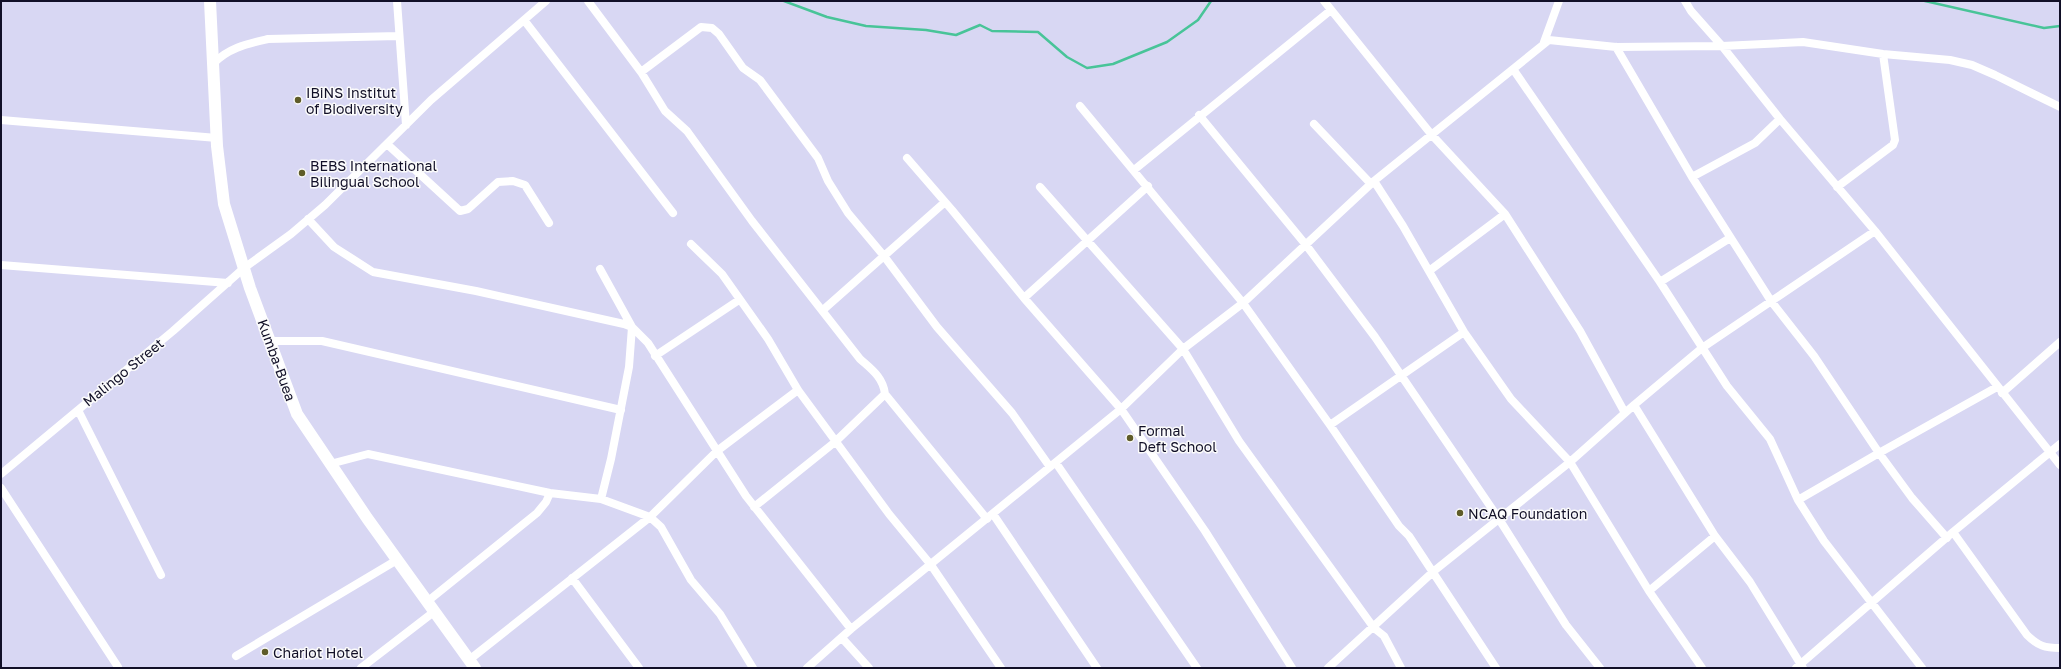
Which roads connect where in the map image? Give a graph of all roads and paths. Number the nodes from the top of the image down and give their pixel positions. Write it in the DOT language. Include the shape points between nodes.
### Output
graph roads {
  1 [pos="210,1"];
  2 [pos="397,1"];
  3 [pos="546,1"];
  4 [pos="588,1"];
  5 [pos="1324,1"];
  6 [pos="1559,1"];
  7 [pos="1685,1"];
  8 [pos="1331,10"];
  9 [pos="524,20"];
  10 [pos="398,36"];
  11 [pos="1544,42"];
  12 [pos="1722,46"];
  13 [pos="1616,47"];
  14 [pos="1883,54"];
  15 [pos="213,64"];
  16 [pos="1513,69"];
  17 [pos="641,72"];
  18 [pos="1080,106"];
  19 [pos="2060,107"];
  20 [pos="1199,115"];
  21 [pos="1,120"];
  22 [pos="1780,120"];
  23 [pos="1314,124"];
  24 [pos="406,125"];
  25 [pos="1431,134"];
  26 [pos="218,138"];
  27 [pos="387,144"];
  28 [pos="907,158"];
  29 [pos="1134,170"];
  30 [pos="1692,177"];
  31 [pos="1373,183"];
  32 [pos="1148,186"];
  33 [pos="1040,187"];
  34 [pos="1838,187"];
  35 [pos="945,202"];
  36 [pos="673,212"];
  37 [pos="1505,214"];
  38 [pos="308,219"];
  39 [pos="549,223"];
  40 [pos="1875,231"];
  41 [pos="1730,238"];
  42 [pos="1088,239"];
  43 [pos="691,244"];
  44 [pos="1306,245"];
  45 [pos="884,256"];
  46 [pos="1,264"];
  47 [pos="244,268"];
  48 [pos="600,269"];
  49 [pos="1429,271"];
  50 [pos="228,282"];
  51 [pos="1660,282"];
  52 [pos="1024,298"];
  53 [pos="739,300"];
  54 [pos="1770,301"];
  55 [pos="1243,303"];
  56 [pos="823,310"];
  57 [pos="632,328"];
  58 [pos="1464,332"];
  59 [pos="270,341"];
  60 [pos="2060,342"];
  61 [pos="1702,348"];
  62 [pos="1183,349"];
  63 [pos="655,356"];
  64 [pos="1402,374"];
  65 [pos="798,390"];
  66 [pos="2000,390"];
  67 [pos="885,394"];
  68 [pos="1634,405"];
  69 [pos="1121,409"];
  70 [pos="78,410"];
  71 [pos="621,410"];
  72 [pos="1625,413"];
  73 [pos="1330,425"];
  74 [pos="836,442"];
  75 [pos="2060,444"];
  76 [pos="717,451"];
  77 [pos="2050,452"];
  78 [pos="1878,453"];
  79 [pos="1570,462"];
  80 [pos="330,464"];
  81 [pos="1053,465"];
  82 [pos="2060,465"];
  83 [pos="1,474"];
  84 [pos="1,488"];
  85 [pos="550,493"];
  86 [pos="601,498"];
  87 [pos="1798,500"];
  88 [pos="754,507"];
  89 [pos="650,517"];
  90 [pos="990,517"];
  91 [pos="1499,519"];
  92 [pos="1953,532"];
  93 [pos="1714,536"];
  94 [pos="1947,538"];
  95 [pos="397,560"];
  96 [pos="932,565"];
  97 [pos="1434,571"];
  98 [pos="161,575"];
  99 [pos="572,578"];
  100 [pos="1648,590"];
  101 [pos="1871,603"];
  102 [pos="432,606"];
  103 [pos="1374,628"];
  104 [pos="851,629"];
  105 [pos="842,638"];
  106 [pos="2060,648"];
  107 [pos="236,656"];
  108 [pos="472,664"];
  109 [pos="118,667"];
  110 [pos="1800,667"];
  111 [pos="361,668"];
  112 [pos="639,668"];
  113 [pos="753,668"];
  114 [pos="807,668"];
  115 [pos="869,668"];
  116 [pos="1001,668"];
  117 [pos="1097,668"];
  118 [pos="1197,668"];
  119 [pos="1292,668"];
  120 [pos="1328,668"];
  121 [pos="1401,668"];
  122 [pos="1496,668"];
  123 [pos="1600,668"];
  124 [pos="1702,668"];
  125 [pos="1922,668"];
  1 -- 15 [label="highway, Kumba-Buea"];
  2 -- 10 [label="street"];
  3 -- 9 [label="street, Malingo Street"];
  4 -- 17 [label="street"];
  5 -- 8 [label="street"];
  6 -- 11 [label="street"];
  7 -- 12 [label="street"];
  8 -- 20 [label="street"];
  8 -- 25 [label="street"];
  9 -- 24 [label="street, Malingo Street" via="431,100"];
  9 -- 36 [label="street"];
  10 -- 15 [label="street" via="268,39 229,51"];
  10 -- 24 [label="street"];
  11 -- 13 [label="street" via="1553,39"];
  11 -- 16 [label="street"];
  12 -- 13 [label="street"];
  12 -- 14 [label="street" via="1803,42"];
  12 -- 22 [label="street"];
  13 -- 30 [label="street"];
  14 -- 19 [label="street" via="1950,60 1972,65"];
  14 -- 34 [label="street" via="1895,140 1893,145"];
  15 -- 26 [label="highway, Kumba-Buea"];
  16 -- 25 [label="street"];
  16 -- 51 [label="street"];
  17 -- 45 [label="street" via="701,27 712,28 743,68 760,80 818,158 828,181 848,213"];
  17 -- 56 [label="street" via="668,116 687,132 752,221"];
  18 -- 29 [label="street"];
  20 -- 29 [label="street"];
  20 -- 44 [label="street"];
  21 -- 26 [label="street"];
  22 -- 30 [label="street" via="1755,143"];
  22 -- 34 [label="street"];
  23 -- 31 [label="street"];
  24 -- 27 [label="street, Malingo Street"];
  25 -- 31 [label="street"];
  25 -- 37 [label="street"];
  26 -- 47 [label="highway, Kumba-Buea" via="224,204"];
  27 -- 38 [label="street, Malingo Street"];
  27 -- 39 [label="street" via="460,210 468,209 498,182 513,180 525,185"];
  28 -- 35 [label="street"];
  29 -- 32 [label="street"];
  30 -- 41 [label="street"];
  31 -- 44 [label="street"];
  31 -- 49 [label="street"];
  32 -- 42 [label="street"];
  32 -- 55 [label="street"];
  33 -- 42 [label="street"];
  34 -- 40 [label="street"];
  35 -- 45 [label="street"];
  35 -- 52 [label="street"];
  37 -- 49 [label="street"];
  37 -- 72 [label="street" via="1580,330"];
  38 -- 47 [label="street, Malingo Street"];
  38 -- 57 [label="street" via="334,247 380,274 476,291"];
  40 -- 54 [label="street"];
  40 -- 66 [label="street"];
  41 -- 51 [label="street"];
  41 -- 54 [label="street"];
  42 -- 52 [label="street"];
  42 -- 62 [label="street"];
  43 -- 53 [label="street" via="722,274"];
  44 -- 55 [label="street"];
  44 -- 64 [label="street"];
  45 -- 56 [label="street"];
  45 -- 81 [label="street" via="937,327 1012,413"];
  46 -- 50 [label="street"];
  47 -- 50 [label="street, Malingo Street"];
  47 -- 59 [label="highway, Kumba-Buea"];
  48 -- 57 [label="street"];
  49 -- 58 [label="street"];
  50 -- 70 [label="street, Malingo Street"];
  51 -- 61 [label="street"];
  52 -- 69 [label="street"];
  53 -- 63 [label="street"];
  53 -- 65 [label="street" via="768,339"];
  54 -- 61 [label="street"];
  54 -- 78 [label="street" via="1814,356"];
  55 -- 62 [label="street"];
  55 -- 73 [label="street"];
  56 -- 67 [label="street" via="860,358 878,375"];
  57 -- 63 [label="street" via="648,343"];
  57 -- 71 [label="street" via="629,367"];
  58 -- 64 [label="street"];
  58 -- 79 [label="street" via="1507,395"];
  59 -- 71 [label="street" via="322,341"];
  59 -- 80 [label="highway, Kumba-Buea" via="297,414"];
  60 -- 66 [label="street"];
  61 -- 68 [label="street"];
  61 -- 87 [label="street" via="1727,386 1770,440"];
  62 -- 69 [label="street"];
  62 -- 103 [label="street" via="1239,441"];
  63 -- 76 [label="street"];
  64 -- 73 [label="street"];
  64 -- 91 [label="street"];
  65 -- 74 [label="street"];
  65 -- 76 [label="street"];
  66 -- 77 [label="street"];
  66 -- 78 [label="street"];
  67 -- 74 [label="street"];
  67 -- 90 [label="street"];
  68 -- 72 [label="street"];
  68 -- 93 [label="street"];
  69 -- 81 [label="street"];
  69 -- 119 [label="street" via="1205,531"];
  70 -- 83 [label="street, Malingo Street"];
  70 -- 98 [label="street"];
  71 -- 86 [label="street"];
  72 -- 79 [label="street"];
  73 -- 97 [label="street" via="1399,526 1407,533"];
  74 -- 88 [label="street"];
  74 -- 96 [label="street" via="889,514"];
  75 -- 77 [label="street"];
  76 -- 88 [label="street"];
  76 -- 89 [label="street"];
  77 -- 82 [label="street"];
  77 -- 92 [label="street"];
  78 -- 87 [label="street"];
  78 -- 94 [label="street"];
  79 -- 91 [label="street"];
  79 -- 100 [label="street"];
  80 -- 85 [label="street" via="368,454"];
  80 -- 95 [label="highway, Kumba-Buea"];
  81 -- 90 [label="street"];
  81 -- 118 [label="street"];
  84 -- 109 [label="street"];
  85 -- 86 [label="street"];
  85 -- 102 [label="street" via="537,513"];
  86 -- 89 [label="street"];
  87 -- 101 [label="street" via="1824,542"];
  88 -- 104 [label="street"];
  89 -- 99 [label="street"];
  89 -- 113 [label="street" via="660,527 691,580 723,618"];
  90 -- 96 [label="street"];
  90 -- 117 [label="street"];
  91 -- 97 [label="street"];
  91 -- 123 [label="street" via="1566,625"];
  92 -- 94 [label="street"];
  92 -- 106 [label="street" via="2027,635 2045,648"];
  93 -- 100 [label="street"];
  93 -- 110 [label="street" via="1750,582"];
  94 -- 101 [label="street"];
  95 -- 102 [label="highway, Kumba-Buea"];
  95 -- 107 [label="street"];
  96 -- 104 [label="street"];
  96 -- 116 [label="street"];
  97 -- 103 [label="street"];
  97 -- 122 [label="street"];
  99 -- 108 [label="street"];
  99 -- 112 [label="street"];
  100 -- 124 [label="street"];
  101 -- 110 [label="street"];
  101 -- 125 [label="street"];
  102 -- 108 [label="highway, Kumba-Buea"];
  102 -- 111 [label="street"];
  103 -- 120 [label="street"];
  103 -- 121 [label="street" via="1384,636"];
  104 -- 105 [label="street"];
  105 -- 114 [label="street"];
  105 -- 115 [label="street"];
}
